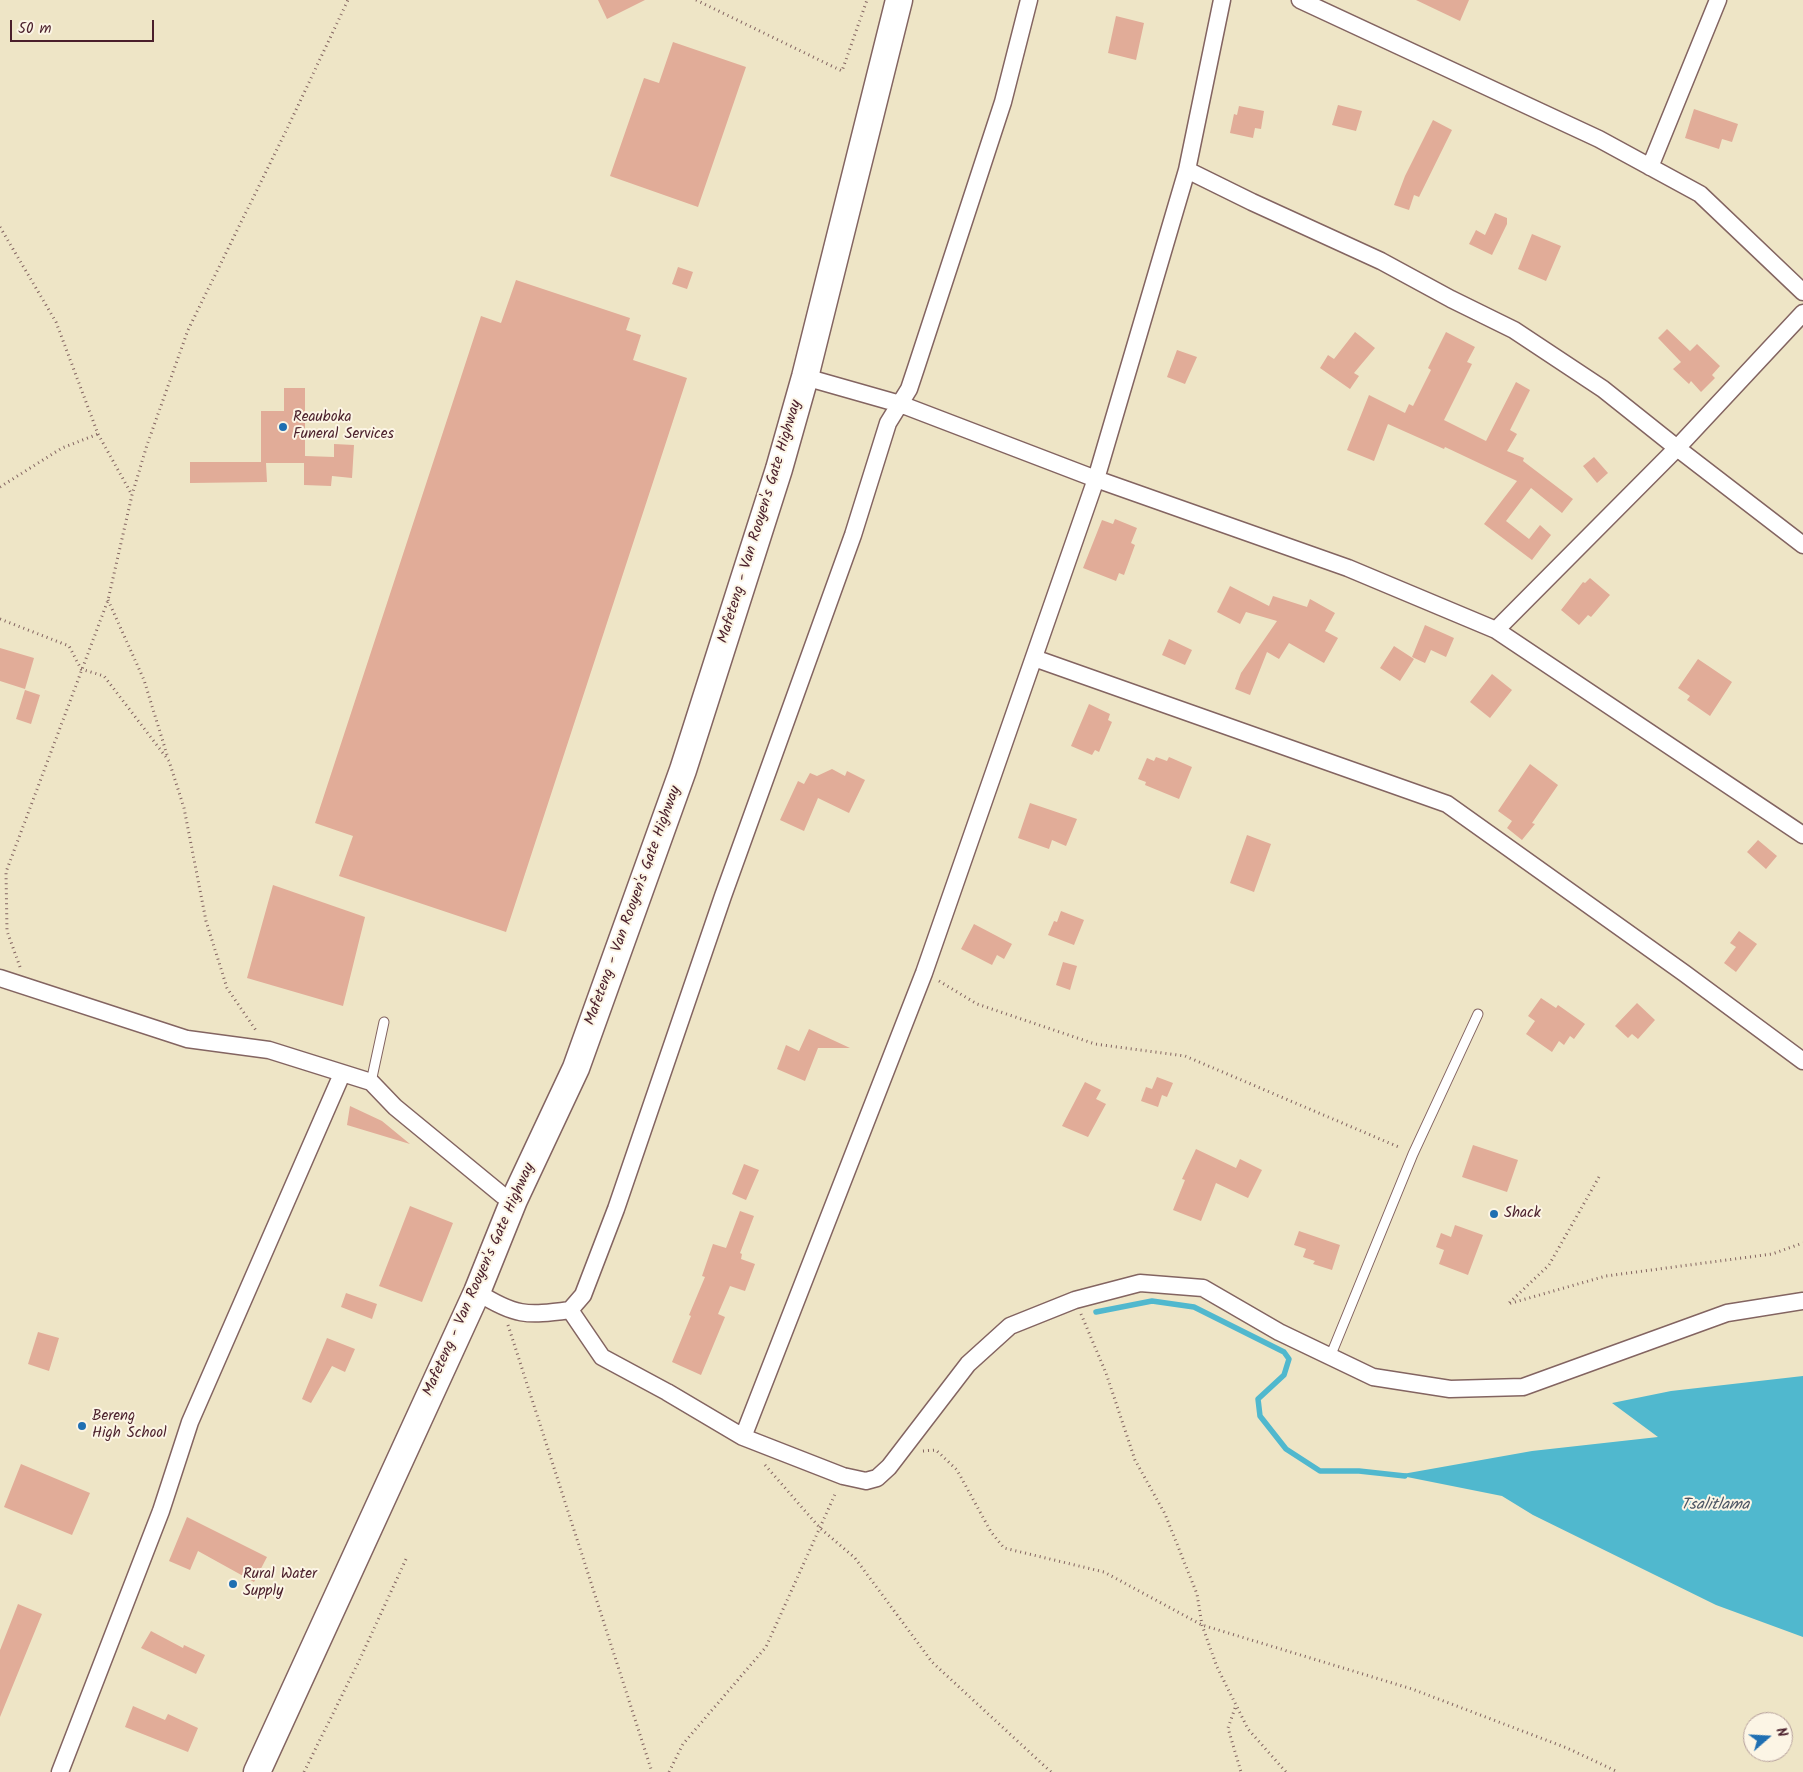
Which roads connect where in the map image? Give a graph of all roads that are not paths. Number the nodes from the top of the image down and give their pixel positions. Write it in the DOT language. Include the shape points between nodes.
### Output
graph roads {
  1 [pos="898,0"];
  2 [pos="1029,0"];
  3 [pos="1222,0"];
  4 [pos="1300,0"];
  5 [pos="1718,0"];
  6 [pos="1650,167"];
  7 [pos="1187,170"];
  8 [pos="1803,292"];
  9 [pos="1803,312"];
  10 [pos="805,377"];
  11 [pos="900,404"];
  12 [pos="1677,448"];
  13 [pos="1096,479"];
  14 [pos="1803,545"];
  15 [pos="1496,630"];
  16 [pos="1034,658"];
  17 [pos="1803,835"];
  18 [pos="0,978"];
  19 [pos="1478,1014"];
  20 [pos="384,1022"];
  21 [pos="1803,1061"];
  22 [pos="342,1074"];
  23 [pos="371,1082"];
  24 [pos="514,1200"];
  25 [pos="477,1292"];
  26 [pos="1803,1301"];
  27 [pos="570,1310"];
  28 [pos="1330,1357"];
  29 [pos="743,1437"];
  30 [pos="60,1772"];
  31 [pos="257,1772"];
  1 -- 10 [label="main road, Mafeteng - Van Rooyen's Gate Highway"];
  2 -- 11 [label="street" via="1003,102 916,368"];
  3 -- 7 [label="street"];
  4 -- 6 [label="street" via="1599,139"];
  5 -- 6 [label="street"];
  6 -- 8 [label="street" via="1700,194"];
  7 -- 12 [label="street" via="1381,261 1514,330 1603,389"];
  7 -- 13 [label="street"];
  9 -- 12 [label="street"];
  10 -- 11 [label="street"];
  10 -- 24 [label="main road, Mafeteng - Van Rooyen's Gate Highway" via="680,780 576,1068"];
  11 -- 13 [label="street"];
  11 -- 27 [label="street" via="888,423 854,535 723,896 616,1209 582,1295"];
  12 -- 14 [label="street"];
  12 -- 15 [label="street"];
  13 -- 15 [label="street" via="1348,568"];
  13 -- 16 [label="street"];
  15 -- 17 [label="street"];
  16 -- 21 [label="street" via="1447,804"];
  16 -- 29 [label="street" via="924,973"];
  18 -- 22 [label="street" via="187,1039 269,1050"];
  19 -- 28 [label="lane" via="1413,1154"];
  20 -- 23 [label="lane"];
  22 -- 23 [label="street"];
  22 -- 30 [label="street" via="190,1422 162,1511"];
  23 -- 24 [label="street" via="395,1107 502,1195"];
  24 -- 25 [label="main road, Mafeteng - Van Rooyen's Gate Highway"];
  25 -- 27 [label="street" via="502,1308 535,1315"];
  25 -- 31 [label="main road, Mafeteng - Van Rooyen's Gate Highway"];
  26 -- 28 [label="street" via="1727,1313 1523,1387 1450,1389 1373,1378"];
  27 -- 29 [label="street" via="602,1357"];
  28 -- 29 [label="street" via="1203,1288 1140,1283 1075,1300 1010,1326 968,1364 890,1467 877,1478 866,1482 843,1476"];
}
